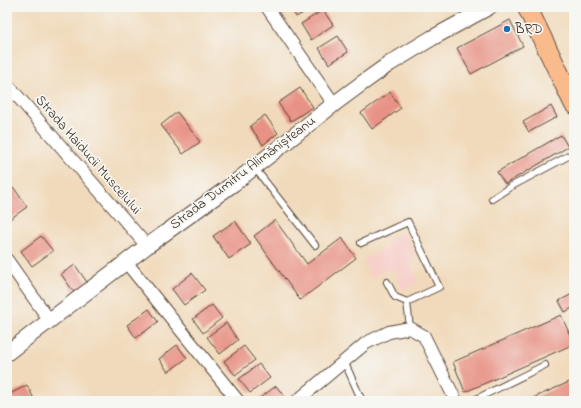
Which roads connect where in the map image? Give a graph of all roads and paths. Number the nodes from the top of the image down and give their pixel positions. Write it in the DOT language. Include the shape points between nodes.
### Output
graph roads {
  1 [pos="267,7"];
  2 [pos="489,7"];
  3 [pos="528,10"];
  4 [pos="7,84"];
  5 [pos="334,104"];
  6 [pos="574,104"];
  7 [pos="574,153"];
  8 [pos="254,167"];
  9 [pos="492,199"];
  10 [pos="361,243"];
  11 [pos="315,245"];
  12 [pos="147,246"];
  13 [pos="7,260"];
  14 [pos="126,262"];
  15 [pos="387,282"];
  16 [pos="407,302"];
  17 [pos="50,321"];
  18 [pos="410,328"];
  19 [pos="7,353"];
  20 [pos="344,361"];
  21 [pos="545,365"];
  22 [pos="238,401"];
  23 [pos="297,401"];
  24 [pos="362,401"];
  25 [pos="456,401"];
  26 [pos="472,401"];
  1 -- 5 [label="street"];
  2 -- 5 [label="street, Strada Dumitru Alimănișteanu" via="389,64"];
  3 -- 6 [label="highway"];
  4 -- 12 [label="street, Strada Haiducii Muscelului"];
  5 -- 8 [label="street, Strada Dumitru Alimănișteanu"];
  7 -- 9 [label="lane"];
  8 -- 11 [label="lane"];
  8 -- 12 [label="street, Strada Dumitru Alimănișteanu"];
  10 -- 16 [label="lane" via="408,222 438,287"];
  12 -- 14 [label="street, Strada Dumitru Alimănișteanu"];
  13 -- 17 [label="street"];
  14 -- 17 [label="street, Strada Dumitru Alimănișteanu"];
  14 -- 22 [label="street"];
  15 -- 16 [label="lane" via="395,297"];
  16 -- 18 [label="lane"];
  17 -- 19 [label="street, Strada Dumitru Alimănișteanu"];
  18 -- 20 [label="street" via="389,332 366,343"];
  18 -- 25 [label="street" via="424,336"];
  20 -- 23 [label="street"];
  20 -- 24 [label="lane"];
  21 -- 26 [label="lane"];
}
